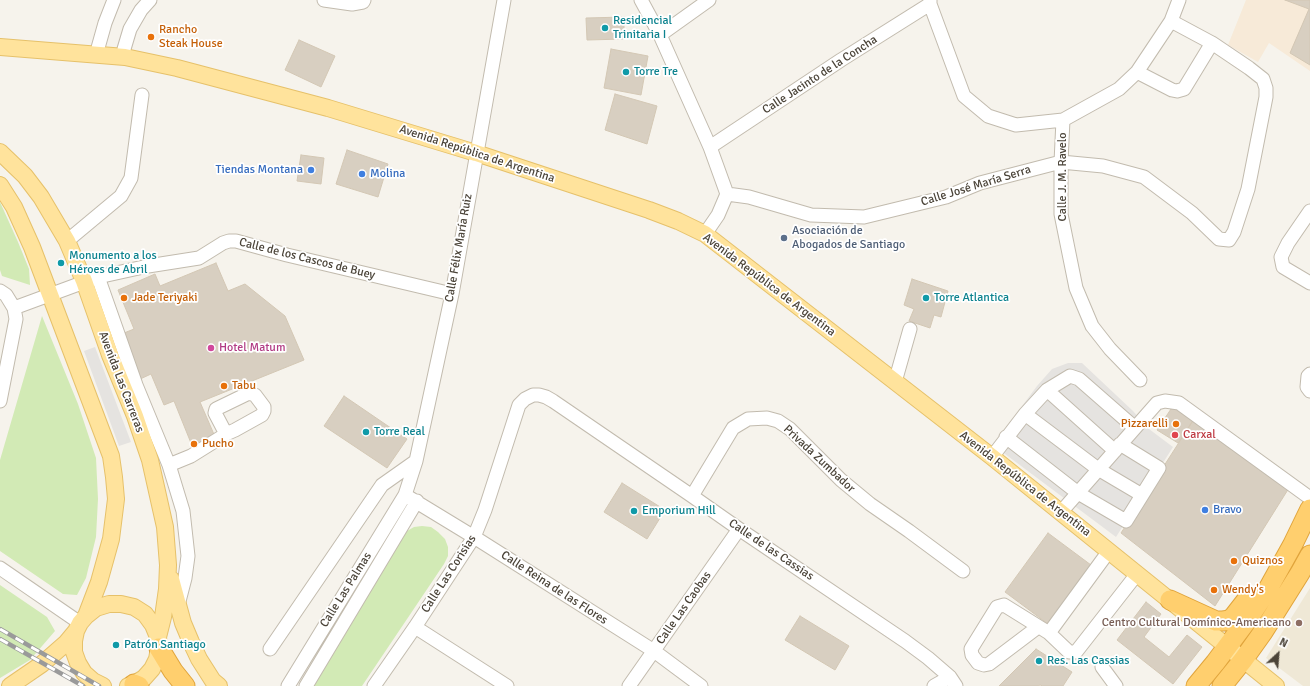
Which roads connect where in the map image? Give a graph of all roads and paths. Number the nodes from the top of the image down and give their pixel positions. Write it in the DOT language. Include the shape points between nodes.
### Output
graph roads {
  1 [pos="114,0"];
  2 [pos="150,0"];
  3 [pos="324,0"];
  4 [pos="364,0"];
  5 [pos="504,0"];
  6 [pos="641,0"];
  7 [pos="709,0"];
  8 [pos="1179,0"];
  9 [pos="930,2"];
  10 [pos="1171,21"];
  11 [pos="660,35"];
  12 [pos="1212,43"];
  13 [pos="0,47"];
  14 [pos="96,56"];
  15 [pos="125,57"];
  16 [pos="1137,72"];
  17 [pos="142,95"];
  18 [pos="1064,120"];
  19 [pos="710,147"];
  20 [pos="0,152"];
  21 [pos="476,153"];
  22 [pos="1061,162"];
  23 [pos="0,185"];
  24 [pos="727,194"];
  25 [pos="1310,211"];
  26 [pos="705,234"];
  27 [pos="67,241"];
  28 [pos="91,279"];
  29 [pos="1310,283"];
  30 [pos="0,291"];
  31 [pos="452,294"];
  32 [pos="50,295"];
  33 [pos="14,308"];
  34 [pos="910,329"];
  35 [pos="1310,374"];
  36 [pos="1140,380"];
  37 [pos="895,382"];
  38 [pos="1047,390"];
  39 [pos="1310,391"];
  40 [pos="0,401"];
  41 [pos="519,405"];
  42 [pos="1024,414"];
  43 [pos="1135,428"];
  44 [pos="226,434"];
  45 [pos="1006,437"];
  46 [pos="1118,447"];
  47 [pos="992,457"];
  48 [pos="416,461"];
  49 [pos="169,465"];
  50 [pos="1098,469"];
  51 [pos="1078,493"];
  52 [pos="405,495"];
  53 [pos="1142,495"];
  54 [pos="692,496"];
  55 [pos="1310,498"];
  56 [pos="417,501"];
  57 [pos="1310,509"];
  58 [pos="1061,512"];
  59 [pos="739,530"];
  60 [pos="474,537"];
  61 [pos="1293,544"];
  62 [pos="1109,551"];
  63 [pos="1310,555"];
  64 [pos="168,565"];
  65 [pos="0,568"];
  66 [pos="963,571"];
  67 [pos="1137,574"];
  68 [pos="1170,600"];
  69 [pos="178,605"];
  70 [pos="81,623"];
  71 [pos="415,627"];
  72 [pos="1043,630"];
  73 [pos="158,642"];
  74 [pos="1227,647"];
  75 [pos="270,650"];
  76 [pos="654,652"];
  77 [pos="1243,660"];
  78 [pos="1102,667"];
  79 [pos="953,682"];
  80 [pos="216,683"];
  81 [pos="134,685"];
  82 [pos="10,686"];
  83 [pos="103,686"];
  84 [pos="185,686"];
  85 [pos="288,686"];
  86 [pos="306,686"];
  87 [pos="374,686"];
  88 [pos="507,686"];
  89 [pos="629,686"];
  90 [pos="701,686"];
  91 [pos="934,686"];
  92 [pos="1116,686"];
  93 [pos="1196,686"];
  94 [pos="1222,686"];
  95 [pos="1276,686"];
  1 -- 14 [label="street"];
  2 -- 15 [label="street" via="130,29 124,49"];
  3 -- 4 [label="street" via="352,4"];
  5 -- 21 [label="street, Calle Félix María Ruiz"];
  6 -- 11 [label="street"];
  7 -- 11 [label="street"];
  8 -- 10 [label="street"];
  9 -- 18 [label="street" via="964,96 988,116 1016,126"];
  9 -- 19 [label="street, Calle Jacinto de la Concha"];
  10 -- 12 [label="street"];
  10 -- 16 [label="street"];
  11 -- 19 [label="street"];
  12 -- 16 [label="street" via="1184,89 1172,90"];
  12 -- 22 [label="street, Calle José María Serra" via="1263,79 1266,88 1248,189 1229,240 1218,238 1192,213 1144,178 1103,166"];
  13 -- 14 [label="main road, Avenida República de Argentina"];
  14 -- 15 [label="main road, Avenida República de Argentina"];
  15 -- 21 [label="main road, Avenida República de Argentina" via="177,68 328,108"];
  16 -- 18 [label="street" via="1118,89"];
  17 -- 27 [label="street" via="131,178 121,196"];
  18 -- 22 [label="street, Calle J. M. Ravelo"];
  19 -- 24 [label="street"];
  20 -- 27 [label="main road, Avenida Las Carreras" via="25,176 41,197"];
  21 -- 26 [label="main road, Avenida República de Argentina" via="649,210"];
  21 -- 31 [label="street, Calle Félix María Ruiz"];
  22 -- 24 [label="street, Calle José María Serra" via="980,183 946,198 864,217 812,215 749,197"];
  22 -- 36 [label="street, Calle J. M. Ravelo" via="1061,214 1076,288 1092,326 1110,350"];
  23 -- 32 [label="main road" via="14,206"];
  24 -- 26 [label="street" via="718,215"];
  25 -- 29 [label="street" via="1281,257 1283,266"];
  26 -- 37 [label="main road, Avenida República de Argentina"];
  27 -- 28 [label="main road, Avenida Las Carreras"];
  28 -- 31 [label="street, Calle de los Cascos de Buey" via="199,258 223,243 236,241"];
  28 -- 32 [label="street, Calle de los Cascos de Buey"];
  28 -- 49 [label="street"];
  28 -- 64 [label="main road, Avenida Las Carreras" via="110,354 150,460 165,527"];
  30 -- 33 [label="street" via="6,295"];
  31 -- 48 [label="street, Calle Félix María Ruiz"];
  32 -- 33 [label="street, Calle de los Cascos de Buey"];
  32 -- 70 [label="main road" via="111,456 114,477 116,499 111,539 99,582"];
  33 -- 40 [label="street" via="16,319"];
  34 -- 37 [label="street"];
  35 -- 39 [label="street" via="1307,387"];
  37 -- 47 [label="main road, Avenida República de Argentina"];
  38 -- 42 [label="street"];
  38 -- 43 [label="street" via="1070,376 1079,379"];
  38 -- 46 [label="street"];
  41 -- 54 [label="street, Calle de las Cassias" via="533,395 546,397"];
  41 -- 60 [label="street, Calle Las Corisias"];
  42 -- 45 [label="street"];
  42 -- 50 [label="street"];
  43 -- 46 [label="street"];
  43 -- 55 [label="street" via="1157,403 1179,403"];
  44 -- 49 [label="street" via="191,456"];
  45 -- 47 [label="street"];
  45 -- 51 [label="street"];
  46 -- 50 [label="street"];
  46 -- 53 [label="street" via="1159,468"];
  47 -- 58 [label="main road, Avenida República de Argentina"];
  48 -- 52 [label="street, Calle Félix María Ruiz"];
  48 -- 75 [label="street" via="382,485"];
  49 -- 69 [label="street" via="183,511 188,547 185,578"];
  50 -- 51 [label="street"];
  50 -- 53 [label="street"];
  51 -- 53 [label="street" via="1126,521"];
  51 -- 58 [label="street"];
  52 -- 56 [label="street, Calle Reina de las Flores"];
  52 -- 85 [label="street, Calle Las Palmas"];
  54 -- 59 [label="street, Calle de las Cassias"];
  54 -- 66 [label="street, Privada Zumbador" via="733,428 748,419 767,418 778,421 790,429 870,504"];
  56 -- 60 [label="street, Calle Reina de las Flores"];
  56 -- 86 [label="street, Calle Las Palmas"];
  57 -- 61 [label="highway"];
  58 -- 62 [label="main road, Avenida República de Argentina"];
  59 -- 76 [label="street, Calle Las Caobas"];
  59 -- 79 [label="street, Calle de las Cassias" via="905,641 928,658"];
  60 -- 71 [label="street, Calle Las Corisias"];
  60 -- 76 [label="street, Calle Reina de las Flores"];
  61 -- 68 [label="highway" via="1270,564 1252,594 1230,620 1216,621"];
  61 -- 74 [label="highway" via="1264,595"];
  62 -- 67 [label="main road, Avenida República de Argentina"];
  62 -- 72 [label="street"];
  63 -- 77 [label="highway"];
  64 -- 69 [label="main road"];
  64 -- 73 [label="main road, Avenida Las Carreras" via="167,589"];
  65 -- 70 [label="street"];
  67 -- 68 [label="main road, Avenida República de Argentina"];
  67 -- 72 [label="street" via="1076,652 1069,652"];
  68 -- 74 [label="main road, Avenida República de Argentina"];
  69 -- 80 [label="main road" via="199,659"];
  70 -- 73 [label="main road" via="96,608 122,604 134,607 145,614 153,625"];
  70 -- 82 [label="main road" via="66,643 42,664"];
  70 -- 83 [label="main road" via="74,641 78,664 93,681"];
  71 -- 87 [label="street, Calle Las Corisias"];
  71 -- 88 [label="street"];
  72 -- 72 [label="street" via="1004,605 997,607 971,650 972,655 984,666"];
  73 -- 81 [label="main road, Avenida Las Carreras" via="152,669"];
  73 -- 84 [label="highway"];
  74 -- 77 [label="main road, Avenida República de Argentina"];
  74 -- 93 [label="highway"];
  76 -- 89 [label="street, Calle Las Caobas"];
  76 -- 90 [label="street, Calle Reina de las Flores"];
  77 -- 94 [label="highway"];
  77 -- 95 [label="main road, Avenida República de Argentina"];
  78 -- 92 [label="street"];
  79 -- 91 [label="street"];
}
